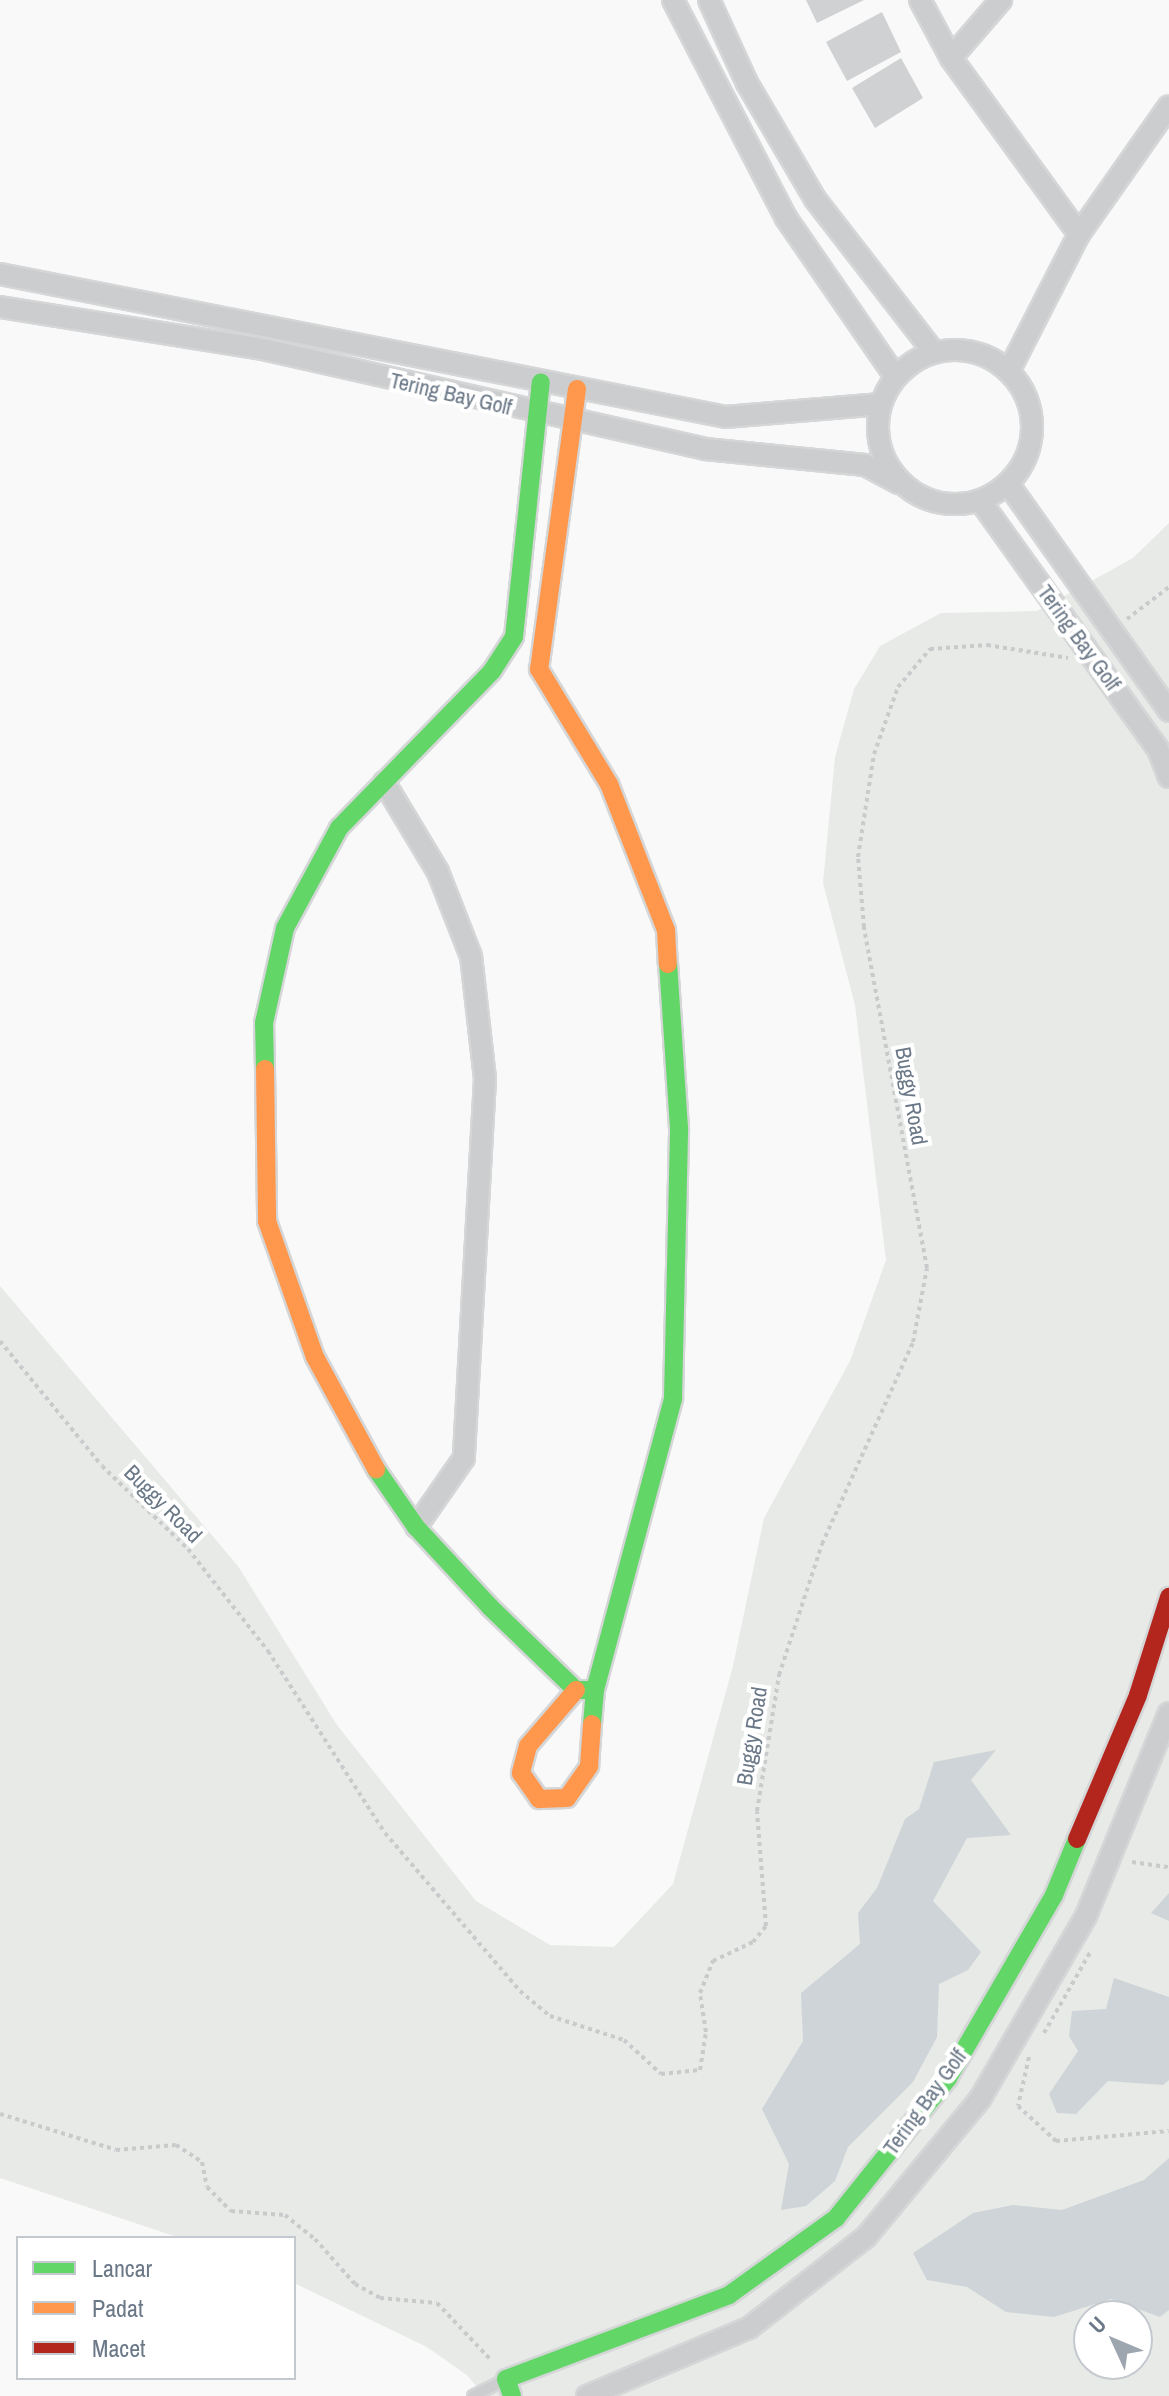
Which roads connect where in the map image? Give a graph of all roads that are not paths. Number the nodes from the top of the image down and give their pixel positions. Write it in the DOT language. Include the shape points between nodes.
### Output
graph roads {
  1 [pos="673,0"];
  2 [pos="709,0"];
  3 [pos="920,0"];
  4 [pos="1001,0"];
  5 [pos="951,58"];
  6 [pos="1169,106"];
  7 [pos="1079,234"];
  8 [pos="0,274"];
  9 [pos="0,307"];
  10 [pos="933,351"];
  11 [pos="1010,369"];
  12 [pos="895,376"];
  13 [pos="541,382"];
  14 [pos="577,389"];
  15 [pos="880,404"];
  16 [pos="536,414"];
  17 [pos="571,422"];
  18 [pos="899,483"];
  19 [pos="1009,485"];
  20 [pos="981,502"];
  21 [pos="1169,711"];
  22 [pos="1169,777"];
  23 [pos="384,782"];
  24 [pos="416,1527"];
  25 [pos="1169,1597"];
  26 [pos="576,1690"];
  27 [pos="595,1690"];
  28 [pos="1169,1713"];
  29 [pos="509,2387"];
  30 [pos="473,2396"];
  31 [pos="587,2396"];
  1 -- 12 [label="street" via="786,218"];
  2 -- 10 [label="street" via="747,83 815,199"];
  3 -- 5 [label="street"];
  4 -- 5 [label="street"];
  5 -- 7 [label="street"];
  6 -- 7 [label="street"];
  7 -- 11 [label="street"];
  8 -- 13 [label="street, Tering Bay Golf"];
  9 -- 16 [label="street, Tering Bay Golf" via="267,350"];
  10 -- 11 [label="street" via="974,350"];
  10 -- 12 [label="street"];
  11 -- 19 [label="street, Tering Bay Golf" via="1032,406 1031,449"];
  12 -- 15 [label="street"];
  13 -- 14 [label="street, Tering Bay Golf"];
  13 -- 16 [label="street"];
  14 -- 15 [label="street, Tering Bay Golf" via="726,417"];
  14 -- 17 [label="street"];
  15 -- 18 [label="street" via="879,446"];
  16 -- 17 [label="street, Tering Bay Golf"];
  16 -- 23 [label="street" via="514,637 492,671"];
  17 -- 18 [label="street, Tering Bay Golf" via="705,449 865,465"];
  17 -- 27 [label="street" via="539,669 609,784 666,930 679,1128 673,1398"];
  18 -- 20 [label="street, Tering Bay Golf" via="937,504"];
  19 -- 20 [label="street, Tering Bay Golf"];
  19 -- 21 [label="street, Tering Bay Golf"];
  20 -- 22 [label="street, Tering Bay Golf" via="1158,749"];
  23 -- 24 [label="street" via="438,872 471,956 485,1079 464,1458"];
  23 -- 24 [label="street" via="339,828 285,928 264,1023 267,1221 315,1357 365,1453"];
  24 -- 26 [label="street"];
  25 -- 29 [label="street, Tering Bay Golf" via="1138,1695 1054,1895 948,2078 836,2218 729,2295"];
  26 -- 27 [label="street"];
  26 -- 27 [label="street" via="528,1746 521,1773 539,1799 567,1798 589,1766"];
  28 -- 31 [label="street, Tering Bay Golf" via="1086,1916 980,2099 866,2237 749,2328"];
  29 -- 30 [label="lane, Tering Bay Golf"];
}
